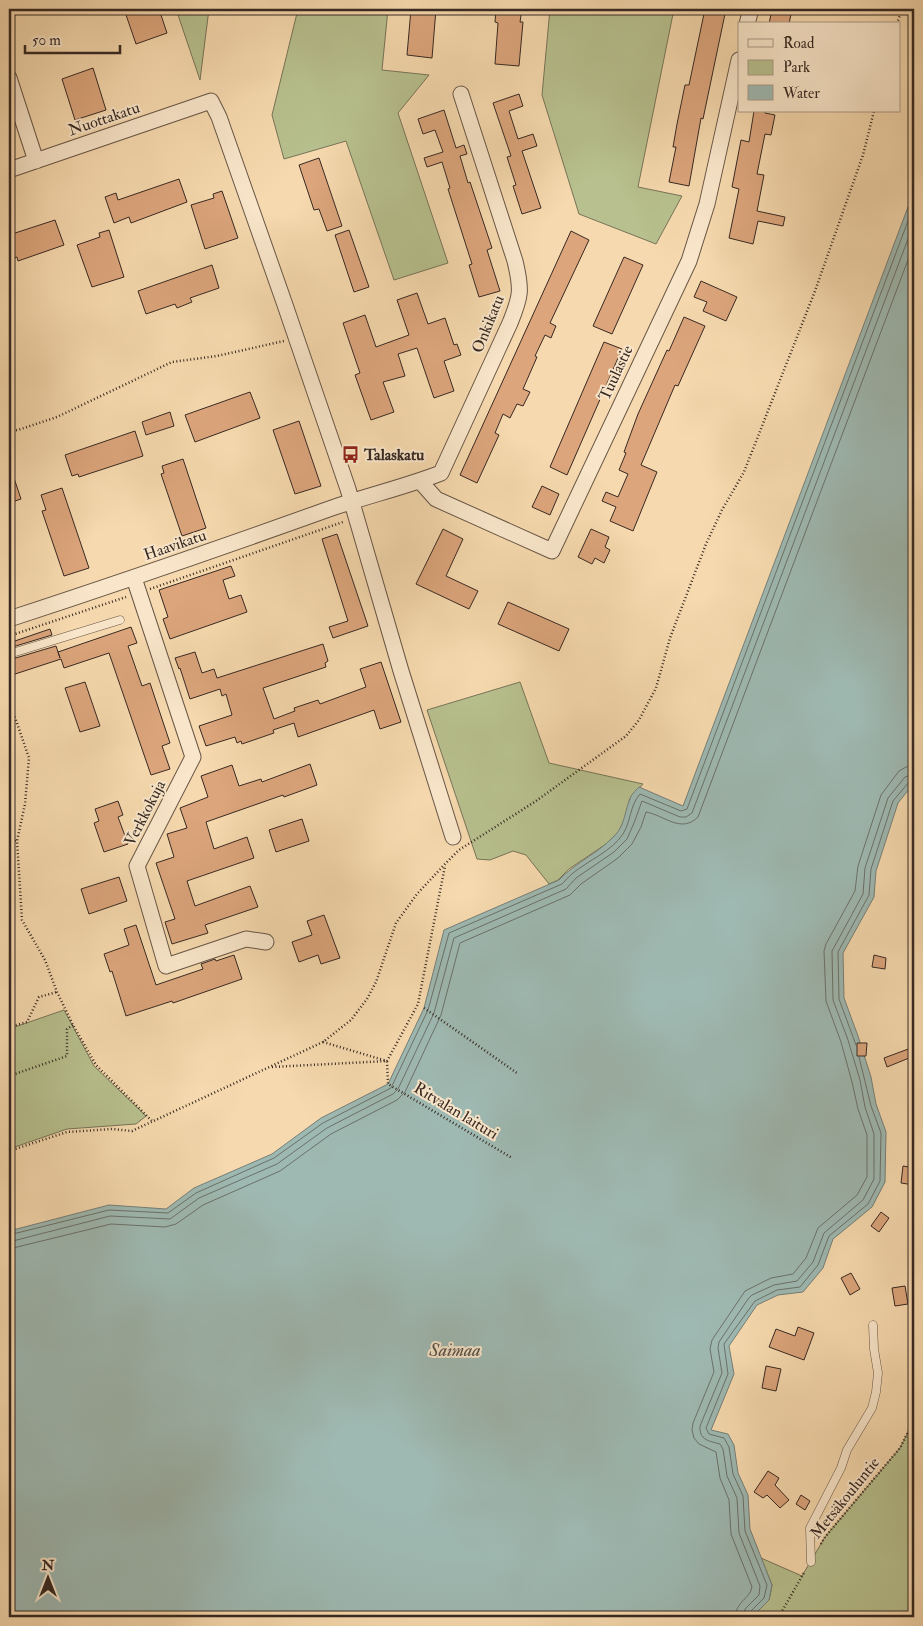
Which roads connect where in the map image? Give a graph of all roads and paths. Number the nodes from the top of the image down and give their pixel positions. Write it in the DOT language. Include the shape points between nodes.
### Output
graph roads {
  1 [pos="751,9"];
  2 [pos="902,9"];
  3 [pos="748,22"];
  4 [pos="899,22"];
  5 [pos="738,64"];
  6 [pos="9,78"];
  7 [pos="461,94"];
  8 [pos="874,112"];
  9 [pos="36,161"];
  10 [pos="9,170"];
  11 [pos="284,340"];
  12 [pos="9,431"];
  13 [pos="420,481"];
  14 [pos="352,502"];
  15 [pos="357,518"];
  16 [pos="134,578"];
  17 [pos="139,593"];
  18 [pos="9,619"];
  19 [pos="120,620"];
  20 [pos="9,636"];
  21 [pos="9,654"];
  22 [pos="9,700"];
  23 [pos="9,837"];
  24 [pos="453,837"];
  25 [pos="17,841"];
  26 [pos="445,864"];
  27 [pos="266,942"];
  28 [pos="57,992"];
  29 [pos="424,1008"];
  30 [pos="73,1025"];
  31 [pos="9,1026"];
  32 [pos="323,1042"];
  33 [pos="387,1061"];
  34 [pos="270,1067"];
  35 [pos="517,1073"];
  36 [pos="9,1076"];
  37 [pos="154,1122"];
  38 [pos="9,1151"];
  39 [pos="512,1158"];
  40 [pos="873,1324"];
  41 [pos="914,1420"];
  42 [pos="811,1562"];
  43 [pos="780,1617"];
  1 -- 3 [label="street"];
  2 -- 4 [label="path"];
  5 -- 13 [label="street, Tuulastie" via="707,204 689,261 552,551 436,499"];
  6 -- 9 [label="street"];
  7 -- 13 [label="street, Onkikatu" via="515,262 520,283 518,302 441,473"];
  8 -- 26 [label="path" via="863,155 815,291 744,472 706,544 670,638 656,688 639,720 626,736 536,802 460,850"];
  9 -- 10 [label="street, Nuottakatu"];
  9 -- 14 [label="street, Nuottakatu" via="211,101"];
  11 -- 12 [label="path" via="217,356 172,362 57,417"];
  13 -- 14 [label="street, Onkikatu"];
  14 -- 15 [label="street"];
  14 -- 16 [label="street, Haavikatu"];
  15 -- 17 [label="path"];
  15 -- 24 [label="street" via="398,663"];
  16 -- 17 [label="street, Verkkokuja"];
  16 -- 18 [label="street, Haavikatu"];
  17 -- 20 [label="path"];
  17 -- 27 [label="street, Verkkokuja" via="193,757 137,866 166,966 246,939"];
  19 -- 21 [label="lane"];
  22 -- 25 [label="path" via="29,758 25,804"];
  23 -- 25 [label="path"];
  25 -- 28 [label="path" via="22,920 45,960"];
  26 -- 32 [label="path" via="396,923 367,999 351,1020"];
  26 -- 33 [label="path" via="418,1004"];
  28 -- 30 [label="path"];
  28 -- 31 [label="path" via="39,997 27,1022"];
  29 -- 35 [label="path"];
  30 -- 36 [label="path" via="67,1029 67,1056"];
  30 -- 37 [label="path" via="96,1065"];
  32 -- 33 [label="path"];
  32 -- 34 [label="path"];
  33 -- 34 [label="path"];
  33 -- 39 [label="path, Ritvalan laituri" via="388,1084"];
  34 -- 37 [label="path"];
  37 -- 38 [label="path" via="132,1131 67,1132"];
  40 -- 42 [label="lane" via="878,1373 872,1408 847,1450 810,1528"];
  41 -- 42 [label="path, Metsäkouluntie" via="900,1448 825,1537"];
  42 -- 43 [label="path, Metsäkouluntie"];
}
